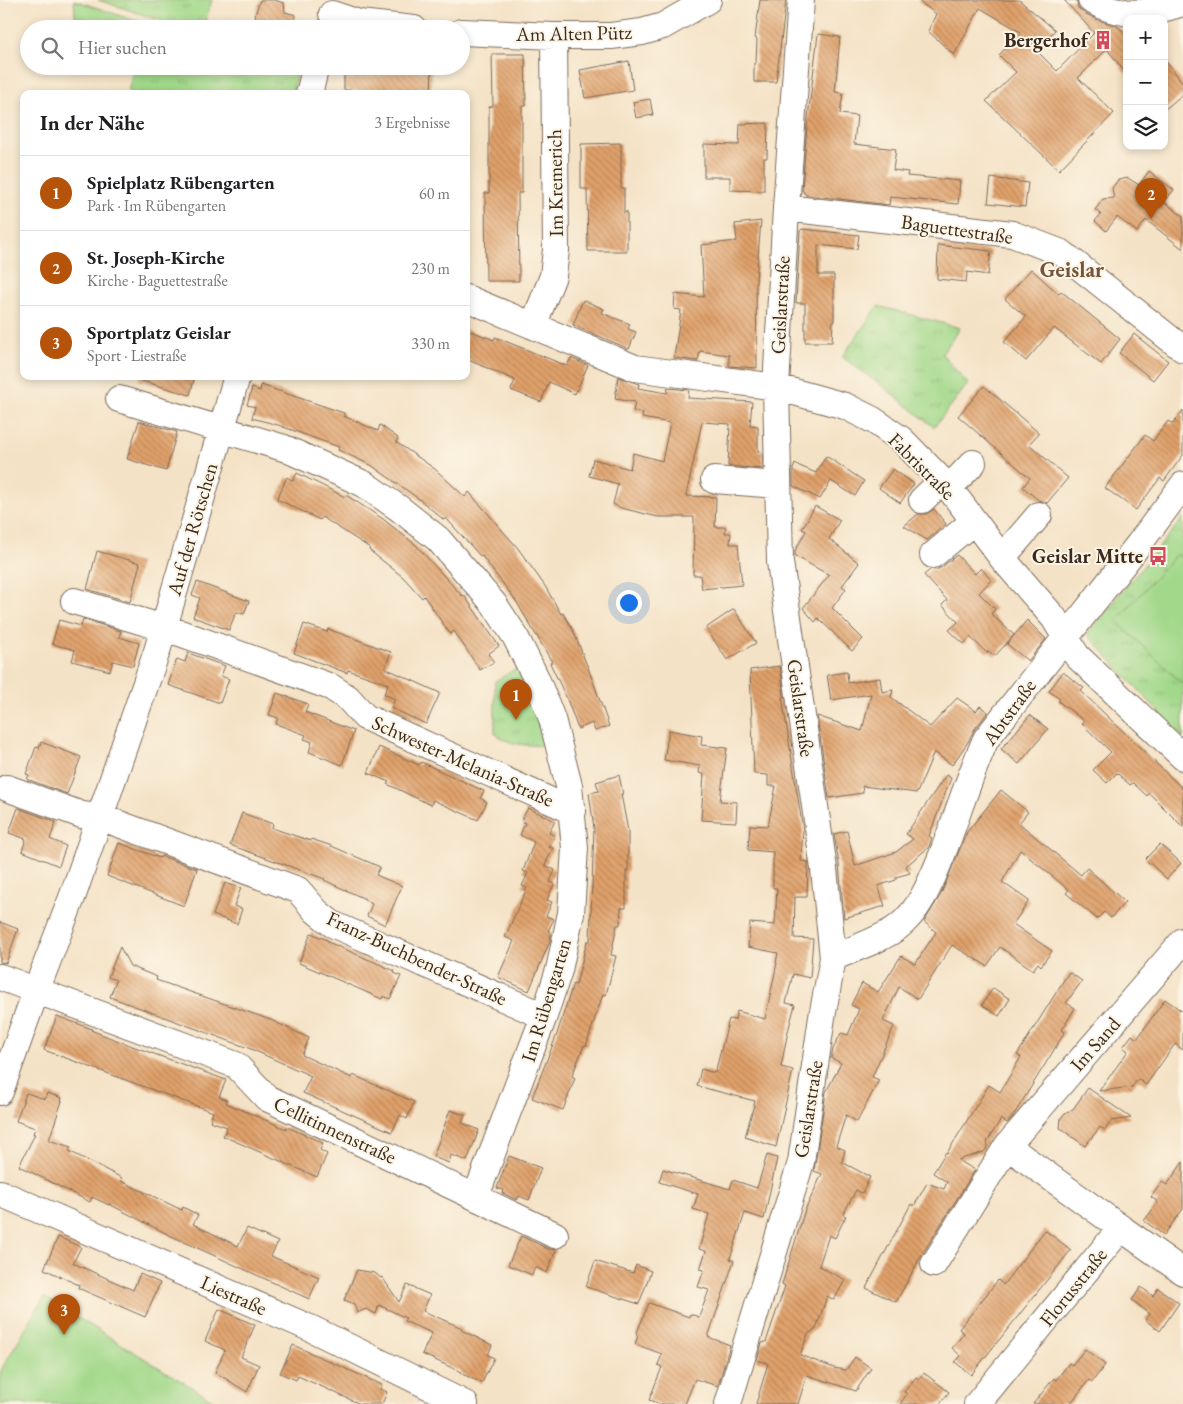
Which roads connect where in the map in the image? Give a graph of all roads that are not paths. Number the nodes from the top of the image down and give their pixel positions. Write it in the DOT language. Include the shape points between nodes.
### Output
graph roads {
  1 [pos="708,0"];
  2 [pos="801,0"];
  3 [pos="1091,0"];
  4 [pos="1183,3"];
  5 [pos="332,14"];
  6 [pos="350,20"];
  7 [pos="470,32"];
  8 [pos="554,36"];
  9 [pos="314,75"];
  10 [pos="310,90"];
  11 [pos="786,208"];
  12 [pos="470,300"];
  13 [pos="533,326"];
  14 [pos="1183,349"];
  15 [pos="235,380"];
  16 [pos="776,387"];
  17 [pos="119,399"];
  18 [pos="220,430"];
  19 [pos="974,462"];
  20 [pos="714,480"];
  21 [pos="945,484"];
  22 [pos="778,485"];
  23 [pos="1183,485"];
  24 [pos="922,500"];
  25 [pos="1039,516"];
  26 [pos="974,521"];
  27 [pos="933,555"];
  28 [pos="1002,558"];
  29 [pos="74,601"];
  30 [pos="164,628"];
  31 [pos="1065,638"];
  32 [pos="1183,757"];
  33 [pos="7,788"];
  34 [pos="573,811"];
  35 [pos="100,817"];
  36 [pos="1183,941"];
  37 [pos="833,958"];
  38 [pos="0,977"];
  39 [pos="36,991"];
  40 [pos="544,1016"];
  41 [pos="0,1092"];
  42 [pos="1007,1146"];
  43 [pos="0,1193"];
  44 [pos="476,1196"];
  45 [pos="1121,1228"];
  46 [pos="555,1235"];
  47 [pos="1179,1261"];
  48 [pos="934,1264"];
  49 [pos="436,1398"];
  50 [pos="466,1404"];
  51 [pos="728,1404"];
  52 [pos="978,1404"];
  1 -- 8 [label="street, Am Alten Pütz" via="663,26 642,32 611,36"];
  2 -- 11 [label="street, Geislarstraße"];
  3 -- 4 [label="street" via="1106,9 1139,14"];
  5 -- 6 [label="street"];
  7 -- 8 [label="street, Am Alten Pütz"];
  8 -- 13 [label="street, Im Kremerich" via="556,250 553,276"];
  9 -- 10 [label="street"];
  11 -- 14 [label="street, Baguettestraße" via="1012,234 1062,253"];
  11 -- 16 [label="street, Geislarstraße"];
  12 -- 13 [label="street, Fabristraße"];
  13 -- 16 [label="street, Fabristraße" via="635,368"];
  15 -- 18 [label="street, Auf der Rötschen"];
  16 -- 21 [label="street, Fabristraße" via="845,406 873,420 902,440"];
  16 -- 22 [label="street, Geislarstraße"];
  17 -- 18 [label="street"];
  18 -- 30 [label="street, Auf der Rötschen"];
  18 -- 34 [label="street, Im Rübengarten" via="284,448 364,484 438,539 494,604 536,678 552,719"];
  19 -- 21 [label="street"];
  20 -- 22 [label="street"];
  21 -- 24 [label="street"];
  21 -- 26 [label="street, Fabristraße"];
  22 -- 37 [label="street, Geislarstraße" via="780,562 824,869"];
  23 -- 31 [label="street, Abtstraße"];
  25 -- 28 [label="street"];
  26 -- 27 [label="street"];
  26 -- 28 [label="street, Fabristraße"];
  28 -- 31 [label="street, Fabristraße" via="1054,618"];
  29 -- 30 [label="street"];
  30 -- 34 [label="street, Schwester-Melania-Straße" via="331,687 341,692 360,714 371,720"];
  30 -- 35 [label="street, Auf der Rötschen"];
  31 -- 32 [label="street, Fabristraße" via="1077,656"];
  31 -- 37 [label="street, Abtstraße" via="986,739 932,880 911,914 883,936"];
  33 -- 35 [label="street" via="82,815"];
  34 -- 40 [label="street, Im Rübengarten" via="575,848 571,913 560,970"];
  35 -- 39 [label="street, Auf der Rötschen"];
  35 -- 40 [label="street, Franz-Buchbender-Straße" via="298,890 332,924"];
  36 -- 42 [label="street, Im Sand"];
  37 -- 51 [label="street, Geislarstraße" via="801,1162"];
  38 -- 39 [label="street"];
  39 -- 41 [label="street, Auf der Rötschen"];
  39 -- 44 [label="street, Cellitinnenstraße" via="236,1065 267,1098"];
  40 -- 44 [label="street, Im Rübengarten"];
  42 -- 45 [label="street"];
  42 -- 48 [label="street, Im Sand"];
  43 -- 49 [label="street, Liestraße" via="312,1329"];
  44 -- 46 [label="street, Cellitinnenstraße"];
  45 -- 47 [label="street, Florusstraße"];
  45 -- 52 [label="street, Florusstraße"];
  49 -- 50 [label="street, Liestraße"];
}
